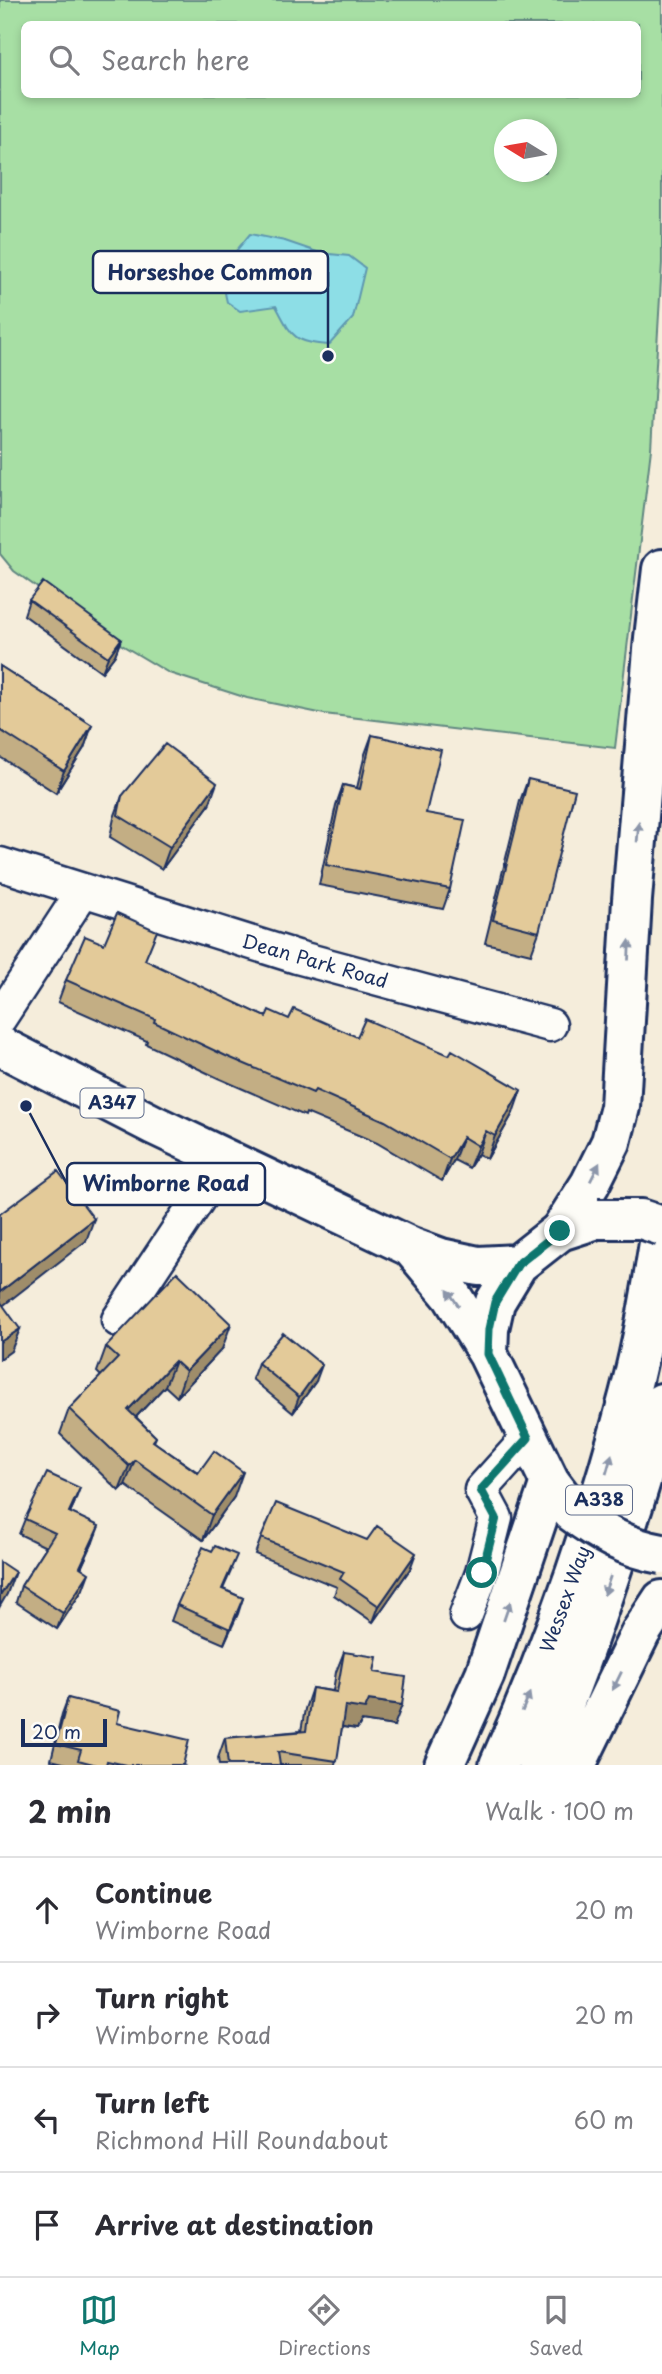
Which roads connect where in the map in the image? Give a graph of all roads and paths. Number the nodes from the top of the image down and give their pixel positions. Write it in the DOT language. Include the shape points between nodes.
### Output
graph roads {
  1 [pos="662,569"];
  2 [pos="0,863"];
  3 [pos="83,891"];
  4 [pos="0,1018"];
  5 [pos="550,1025"];
  6 [pos="0,1046"];
  7 [pos="225,1158"];
  8 [pos="662,1225"];
  9 [pos="560,1231"];
  10 [pos="411,1247"];
  11 [pos="518,1264"];
  12 [pos="118,1320"];
  13 [pos="488,1354"];
  14 [pos="662,1403"];
  15 [pos="528,1438"];
  16 [pos="550,1482"];
  17 [pos="662,1554"];
  18 [pos="662,1600"];
  19 [pos="466,1615"];
  20 [pos="444,1765"];
  21 [pos="499,1765"];
  22 [pos="538,1765"];
  23 [pos="576,1765"];
  9 -- 1 [label="main road, one-way" via="611,1142 620,1107 632,900"];
  2 -- 3 [label="street, Dean Park Road"];
  3 -- 4 [label="street"];
  3 -- 5 [label="street, Dean Park Road" via="297,957"];
  6 -- 7 [label="main road, A347"];
  7 -- 10 [label="main road, A347"];
  7 -- 12 [label="street"];
  8 -- 9 [label="main road, bridge" via="641,1219 598,1219"];
  21 -- 8 [label="main road, Wessex Way / A338, one-way" via="546,1653 594,1516 630,1394"];
  9 -- 11 [label="main road"];
  10 -- 11 [label="main road, A347" via="478,1266"];
  13 -- 10 [label="main road, A347, one-way" via="452,1296"];
  11 -- 13 [label="main road" via="495,1302"];
  13 -- 15 [label="main road"];
  14 -- 22 [label="main road, Wessex Way / A338, one-way" via="604,1594"];
  15 -- 16 [label="main road"];
  15 -- 19 [label="street" via="481,1490 496,1518"];
  16 -- 17 [label="main road, bridge" via="572,1512 599,1532 638,1550"];
  20 -- 16 [label="main road, one-way" via="485,1674"];
  18 -- 23 [label="main road, one-way" via="641,1632"];
}
